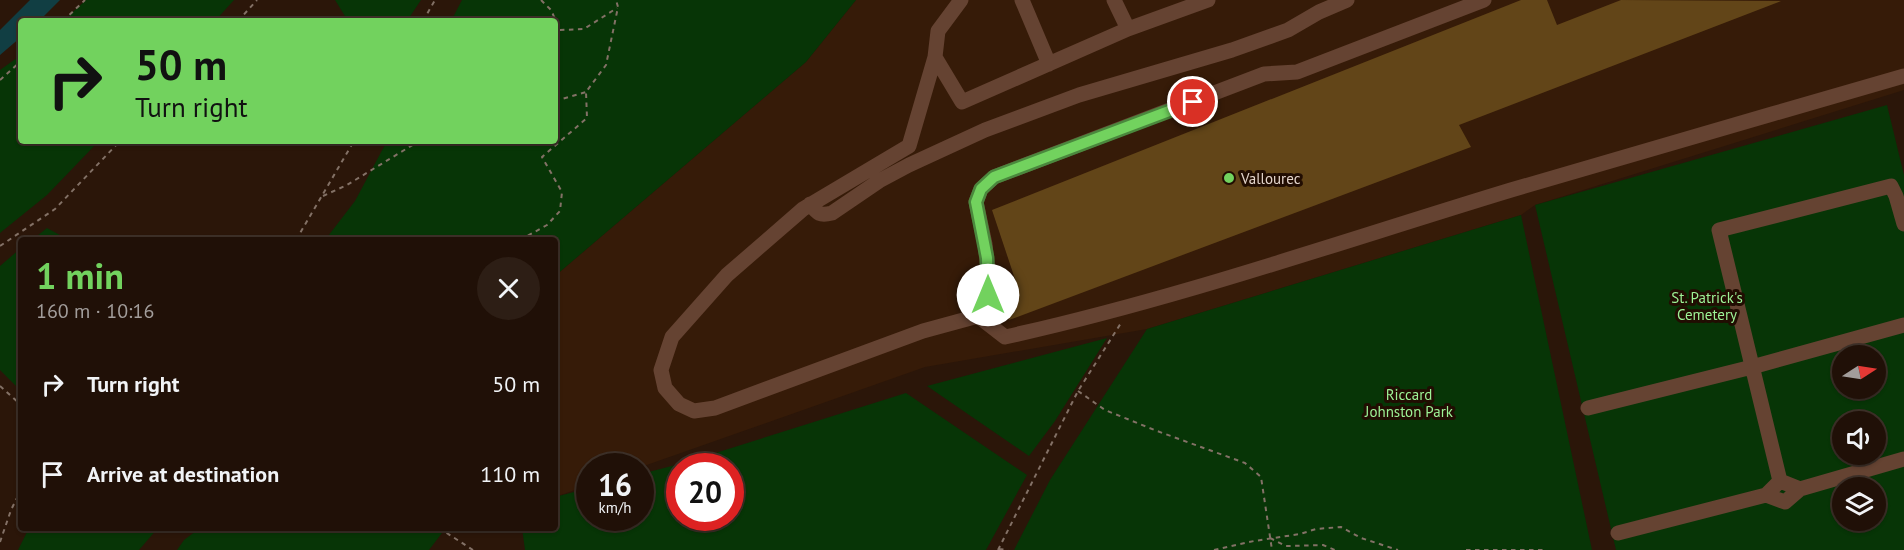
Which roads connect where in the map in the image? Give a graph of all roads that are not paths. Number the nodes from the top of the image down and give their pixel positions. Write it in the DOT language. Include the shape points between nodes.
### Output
graph roads {
  1 [pos="961,0"];
  2 [pos="1022,0"];
  3 [pos="1114,0"];
  4 [pos="1347,0"];
  5 [pos="1485,0"];
  6 [pos="1204,1"];
  7 [pos="1128,29"];
  8 [pos="935,57"];
  9 [pos="1049,64"];
  10 [pos="1904,76"];
  11 [pos="810,204"];
  12 [pos="1904,224"];
  13 [pos="978,316"];
  14 [pos="1904,325"];
  15 [pos="1752,367"];
  16 [pos="1588,408"];
  17 [pos="1904,459"];
  18 [pos="1780,481"];
  19 [pos="1800,489"];
  20 [pos="1767,495"];
  21 [pos="1618,533"];
  1 -- 8 [label="lane" via="938,32"];
  2 -- 9 [label="lane"];
  3 -- 7 [label="lane"];
  4 -- 11 [label="lane" via="1288,30 1232,50 1079,95 985,129 879,181 832,213 818,214"];
  5 -- 13 [label="lane" via="1297,72 1264,74 994,177 981,189 976,202 988,271 988,295"];
  6 -- 7 [label="lane"];
  7 -- 9 [label="lane"];
  8 -- 9 [label="lane" via="962,102"];
  8 -- 11 [label="lane" via="909,146"];
  10 -- 13 [label="lane" via="1512,190 1266,267 1034,330 1005,337"];
  11 -- 13 [label="lane" via="727,275 672,336 661,370 665,388 679,404 694,411 716,408 923,331"];
  12 -- 15 [label="lane" via="1891,186 1719,230"];
  14 -- 15 [label="lane"];
  15 -- 16 [label="lane"];
  15 -- 18 [label="lane"];
  17 -- 19 [label="lane"];
  18 -- 19 [label="lane"];
  18 -- 20 [label="lane"];
  19 -- 20 [label="lane" via="1785,502"];
  20 -- 21 [label="lane"];
}
